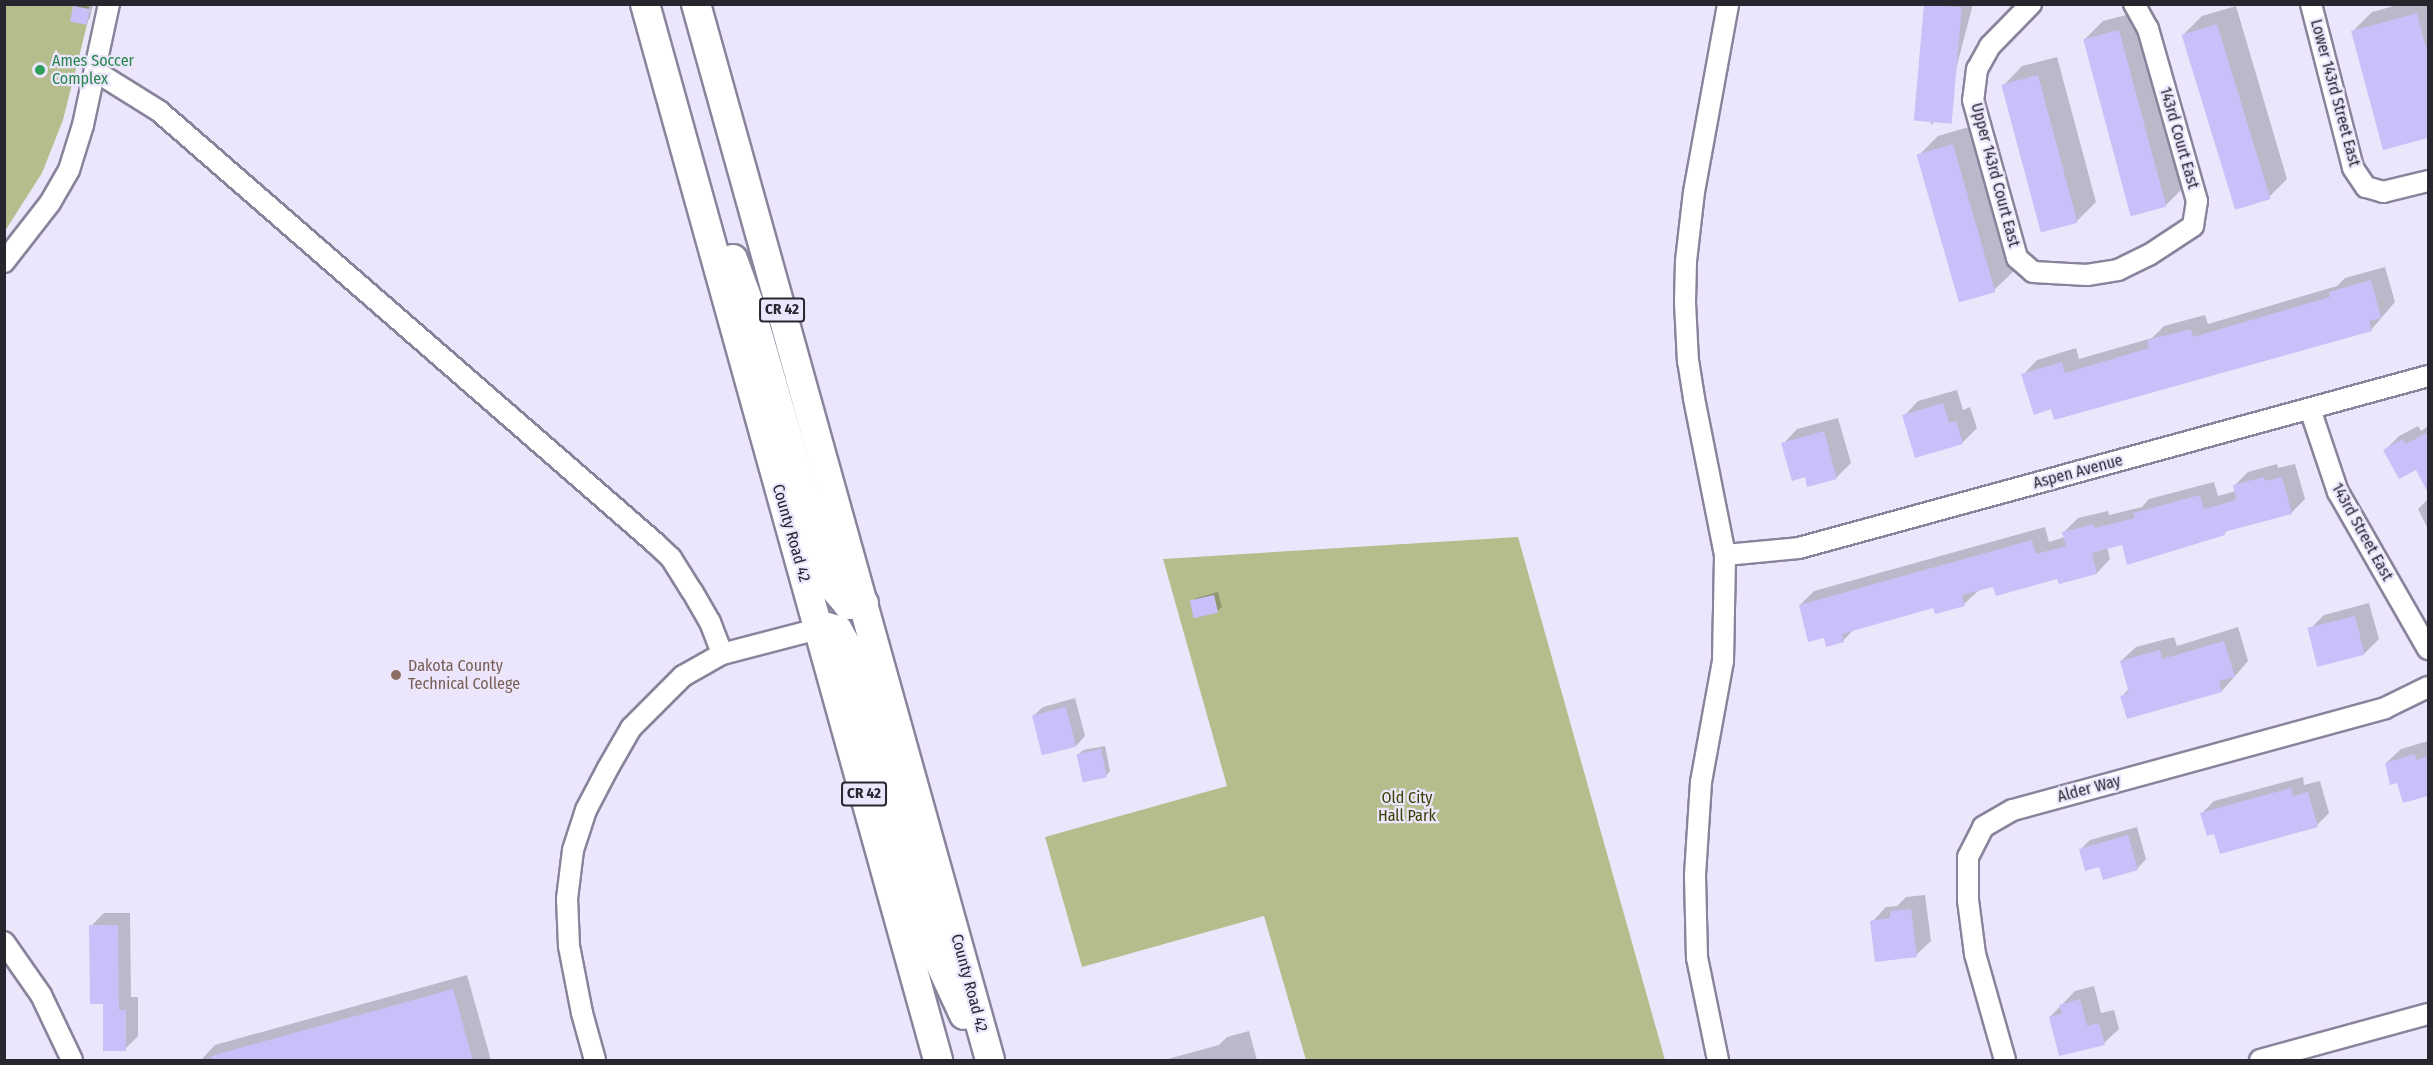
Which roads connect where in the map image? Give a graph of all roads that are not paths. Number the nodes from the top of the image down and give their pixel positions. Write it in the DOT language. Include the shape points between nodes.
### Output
graph roads {
  1 [pos="109,4"];
  2 [pos="645,4"];
  3 [pos="696,4"];
  4 [pos="1728,4"];
  5 [pos="2031,4"];
  6 [pos="2134,4"];
  7 [pos="2311,4"];
  8 [pos="95,72"];
  9 [pos="2428,181"];
  10 [pos="697,194"];
  11 [pos="4,262"];
  12 [pos="2118,270"];
  13 [pos="2428,376"];
  14 [pos="2310,409"];
  15 [pos="1725,555"];
  16 [pos="864,603"];
  17 [pos="818,629"];
  18 [pos="2428,649"];
  19 [pos="722,654"];
  20 [pos="2428,687"];
  21 [pos="4,942"];
  22 [pos="2428,1014"];
  23 [pos="72,1060"];
  24 [pos="595,1060"];
  25 [pos="938,1060"];
  26 [pos="989,1060"];
  27 [pos="1718,1060"];
  28 [pos="2005,1060"];
  29 [pos="2260,1060"];
  1 -- 8 [label="street"];
  2 -- 10 [label="highway, County Road 42 / CR 42"];
  3 -- 16 [label="highway, County Road 42 / CR 42"];
  4 -- 15 [label="street" via="1695,192 1685,302 1692,389"];
  5 -- 12 [label="street, Upper 143rd Court East" via="1990,46 1977,69 1973,100 2017,258 2033,272 2087,275"];
  6 -- 12 [label="street, 143rd Court East" via="2148,29 2197,201 2193,226"];
  7 -- 9 [label="street, Lower 143rd Street East" via="2354,168 2366,186 2383,192"];
  8 -- 11 [label="street" via="69,170 50,203"];
  8 -- 19 [label="street" via="159,111 655,543 671,558 692,591"];
  10 -- 16 [label="highway" via="731,252 833,587 848,605"];
  10 -- 17 [label="highway, County Road 42 / CR 42"];
  13 -- 14 [label="street, Aspen Avenue"];
  14 -- 15 [label="street, Aspen Avenue" via="1799,548"];
  14 -- 18 [label="street, 143rd Street East" via="2338,492"];
  15 -- 27 [label="street" via="1723,661 1701,783 1695,875 1697,958"];
  16 -- 26 [label="highway, County Road 42 / CR 42"];
  17 -- 19 [label="street"];
  17 -- 25 [label="highway, County Road 42 / CR 42"];
  17 -- 26 [label="highway" via="838,630 847,646 936,955"];
  19 -- 24 [label="street" via="683,676 631,728 586,810 573,850 567,899 568,938"];
  20 -- 28 [label="street, Alder Way" via="2385,708 2013,810 1983,827 1968,857 1968,900 1975,954"];
  21 -- 23 [label="street" via="41,995"];
  22 -- 29 [label="street"];
}
